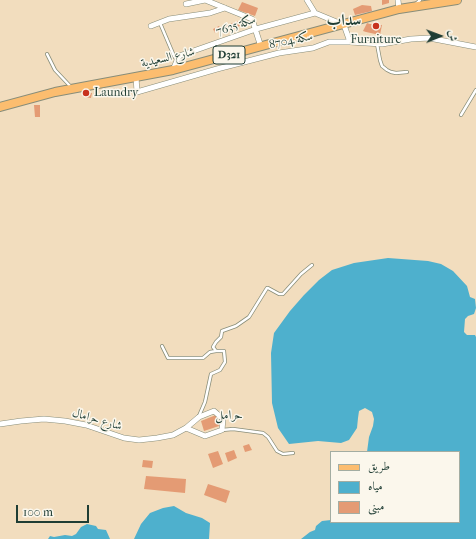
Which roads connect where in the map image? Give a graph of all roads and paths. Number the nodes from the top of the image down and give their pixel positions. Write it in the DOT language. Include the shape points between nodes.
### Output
graph roads {
  1 [pos="306,0"];
  2 [pos="398,0"];
  3 [pos="457,0"];
  4 [pos="417,3"];
  5 [pos="186,4"];
  6 [pos="225,8"];
  7 [pos="399,9"];
  8 [pos="315,13"];
  9 [pos="160,23"];
  10 [pos="344,25"];
  11 [pos="151,26"];
  12 [pos="256,29"];
  13 [pos="350,42"];
  14 [pos="276,43"];
  15 [pos="377,44"];
  16 [pos="261,47"];
  17 [pos="476,47"];
  18 [pos="279,53"];
  19 [pos="47,54"];
  20 [pos="177,60"];
  21 [pos="174,70"];
  22 [pos="407,72"];
  23 [pos="136,77"];
  24 [pos="73,88"];
  25 [pos="476,90"];
  26 [pos="0,107"];
  27 [pos="462,115"];
  28 [pos="312,265"];
  29 [pos="162,346"];
  30 [pos="216,351"];
  31 [pos="199,417"];
  32 [pos="0,424"];
  33 [pos="186,428"];
  34 [pos="222,430"];
  35 [pos="293,453"];
  1 -- 8 [label="street"];
  2 -- 7 [label="street"];
  3 -- 4 [label="main road, شارع السعيدية / D321"];
  4 -- 7 [label="main road, شارع السعيدية / D321"];
  5 -- 6 [label="street" via="205,0"];
  6 -- 9 [label="street"];
  6 -- 12 [label="street" via="252,19"];
  7 -- 10 [label="main road, شارع السعيدية / D321"];
  8 -- 10 [label="street"];
  8 -- 12 [label="street, سكة 7635"];
  9 -- 11 [label="street"];
  9 -- 20 [label="lane"];
  10 -- 13 [label="street"];
  10 -- 14 [label="main road, شارع السعيدية / D321"];
  12 -- 16 [label="street"];
  12 -- 20 [label="street, سكة 7635" via="178,56"];
  13 -- 15 [label="street, سكة 8704"];
  13 -- 18 [label="street, سكة 8704" via="329,42 313,48"];
  14 -- 16 [label="main road, شارع السعيدية / D321"];
  14 -- 18 [label="street"];
  15 -- 17 [label="street, سكة 8704" via="429,38"];
  15 -- 22 [label="lane" via="382,66 391,72"];
  16 -- 21 [label="main road, شارع السعيدية / D321"];
  18 -- 23 [label="street, سكة 8704" via="137,92"];
  19 -- 24 [label="lane" via="55,70"];
  20 -- 21 [label="street"];
  21 -- 23 [label="main road, شارع السعيدية / D321"];
  23 -- 24 [label="main road, شارع السعيدية / D321"];
  24 -- 26 [label="main road, شارع السعيدية / D321"];
  25 -- 27 [label="lane"];
  28 -- 30 [label="lane" via="283,294 266,288 249,317 222,332 213,347"];
  29 -- 30 [label="lane" via="168,358 203,358"];
  30 -- 31 [label="lane" via="224,351 225,362 220,370 211,374"];
  31 -- 33 [label="street, شارع حرامال"];
  31 -- 34 [label="street, شارع حرامال" via="214,411 223,419"];
  32 -- 33 [label="street, شارع حرامال" via="44,419 65,421 139,440 173,435"];
  33 -- 34 [label="street" via="205,436"];
  34 -- 35 [label="lane" via="263,433 278,451 283,454"];
}
